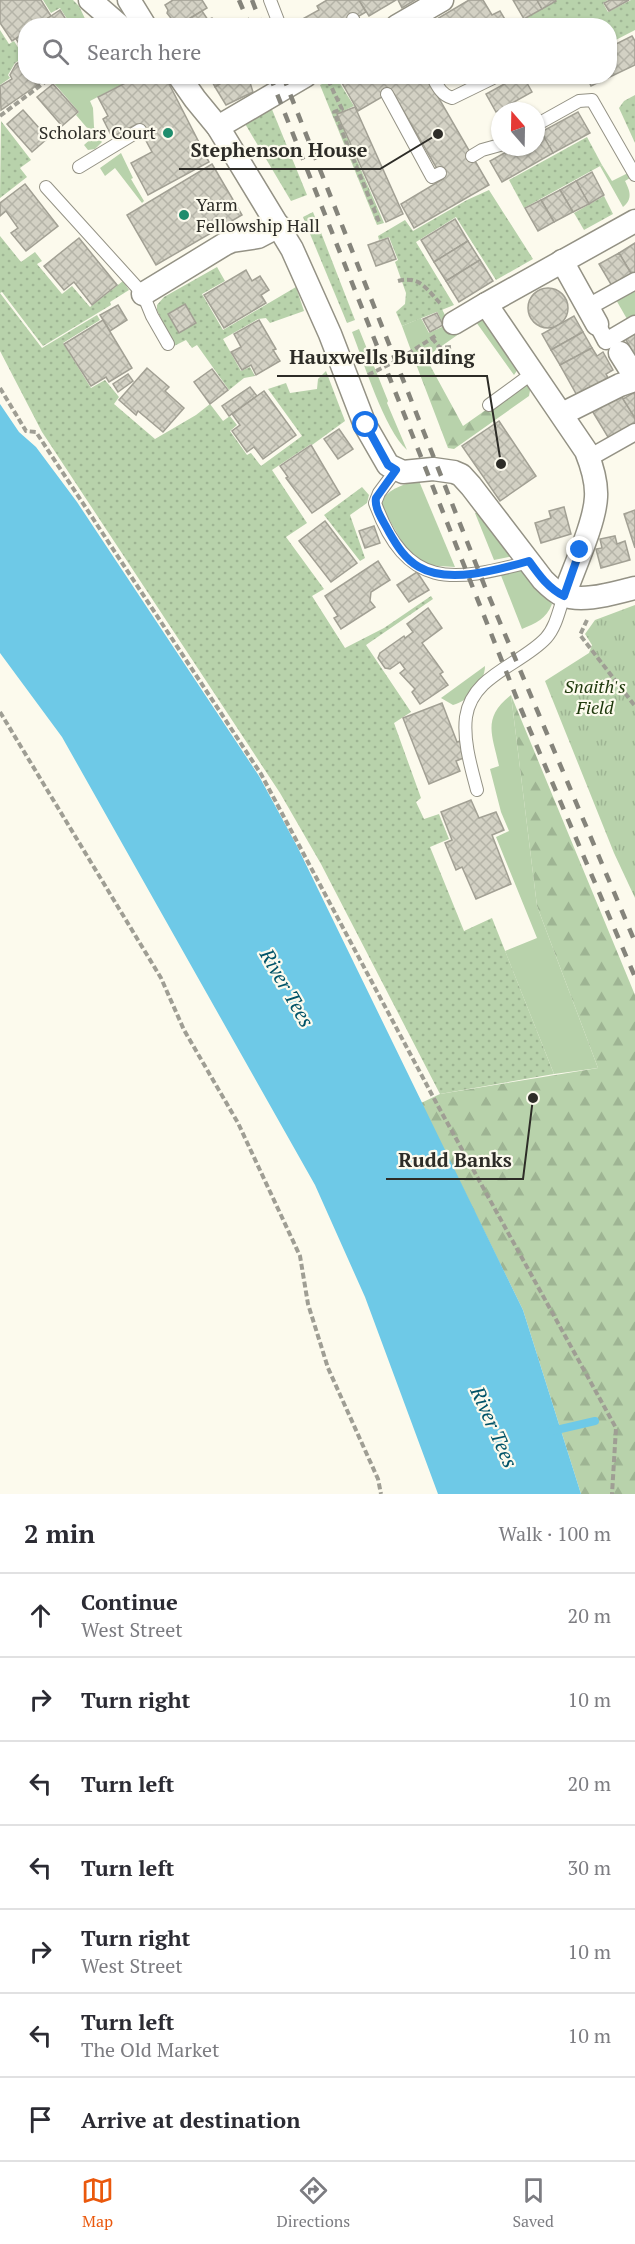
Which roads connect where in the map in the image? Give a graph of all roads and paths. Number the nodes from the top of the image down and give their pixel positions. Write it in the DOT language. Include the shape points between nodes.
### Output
graph roads {
  1 [pos="90,0"];
  2 [pos="129,0"];
  3 [pos="270,0"];
  4 [pos="442,0"];
  5 [pos="111,18"];
  6 [pos="140,18"];
  7 [pos="277,18"];
  8 [pos="412,18"];
  9 [pos="43,84"];
  10 [pos="182,84"];
  11 [pos="289,84"];
  12 [pos="330,84"];
  13 [pos="438,84"];
  14 [pos="481,84"];
  15 [pos="387,94"];
  16 [pos="0,116"];
  17 [pos="545,120"];
  18 [pos="218,127"];
  19 [pos="140,130"];
  20 [pos="491,148"];
  21 [pos="477,153"];
  22 [pos="79,167"];
  23 [pos="440,173"];
  24 [pos="635,175"];
  25 [pos="46,187"];
  26 [pos="635,221"];
  27 [pos="380,224"];
  28 [pos="279,226"];
  29 [pos="562,261"];
  30 [pos="635,280"];
  31 [pos="398,281"];
  32 [pos="143,294"];
  33 [pos="486,304"];
  34 [pos="593,315"];
  35 [pos="454,323"];
  36 [pos="635,324"];
  37 [pos="432,338"];
  38 [pos="168,344"];
  39 [pos="452,347"];
  40 [pos="620,353"];
  41 [pos="534,372"];
  42 [pos="635,378"];
  43 [pos="350,384"];
  44 [pos="0,388"];
  45 [pos="489,405"];
  46 [pos="562,414"];
  47 [pos="635,432"];
  48 [pos="589,458"];
  49 [pos="396,470"];
  50 [pos="529,561"];
  51 [pos="635,588"];
  52 [pos="564,596"];
  53 [pos="587,616"];
  54 [pos="635,706"];
  55 [pos="0,712"];
  56 [pos="477,790"];
  57 [pos="381,1494"];
  58 [pos="612,1494"];
  1 -- 5 [label="street"];
  2 -- 6 [label="street"];
  3 -- 7 [label="lane"];
  4 -- 8 [label="street"];
  9 -- 16 [label="path"];
  10 -- 18 [label="street" via="189,103"];
  11 -- 18 [label="street"];
  12 -- 27 [label="path" via="342,109 334,112"];
  13 -- 14 [label="lane" via="452,98"];
  15 -- 23 [label="lane" via="432,177"];
  17 -- 24 [label="lane" via="579,101 592,100"];
  18 -- 28 [label="street"];
  19 -- 22 [label="lane"];
  20 -- 21 [label="lane"];
  25 -- 32 [label="lane"];
  26 -- 29 [label="street"];
  28 -- 32 [label="street" via="258,237 225,244"];
  28 -- 43 [label="street" via="306,278"];
  29 -- 33 [label="street"];
  29 -- 34 [label="street"];
  30 -- 34 [label="street"];
  31 -- 35 [label="path" via="416,280"];
  32 -- 38 [label="lane"];
  33 -- 35 [label="street"];
  33 -- 41 [label="street"];
  34 -- 36 [label="street" via="606,340"];
  35 -- 37 [label="path"];
  37 -- 39 [label="path" via="440,348"];
  37 -- 43 [label="path"];
  40 -- 42 [label="street"];
  41 -- 45 [label="lane"];
  41 -- 46 [label="street"];
  42 -- 46 [label="street"];
  43 -- 49 [label="street" via="379,452"];
  44 -- 58 [label="path" via="26,431 36,432 261,774 616,1428"];
  46 -- 48 [label="street"];
  47 -- 48 [label="street"];
  48 -- 52 [label="street" via="596,488 594,511"];
  49 -- 50 [label="street" via="444,470 461,475"];
  49 -- 50 [label="lane" via="375,503 398,547 419,567 456,574"];
  50 -- 52 [label="street" via="555,592"];
  51 -- 52 [label="street" via="586,598"];
  52 -- 56 [label="lane" via="544,641 492,677 468,706 466,730"];
  53 -- 54 [label="path" via="588,623 580,635"];
  55 -- 57 [label="path" via="161,978 184,1030 238,1123 300,1256 308,1304 328,1368 378,1479"];
}
